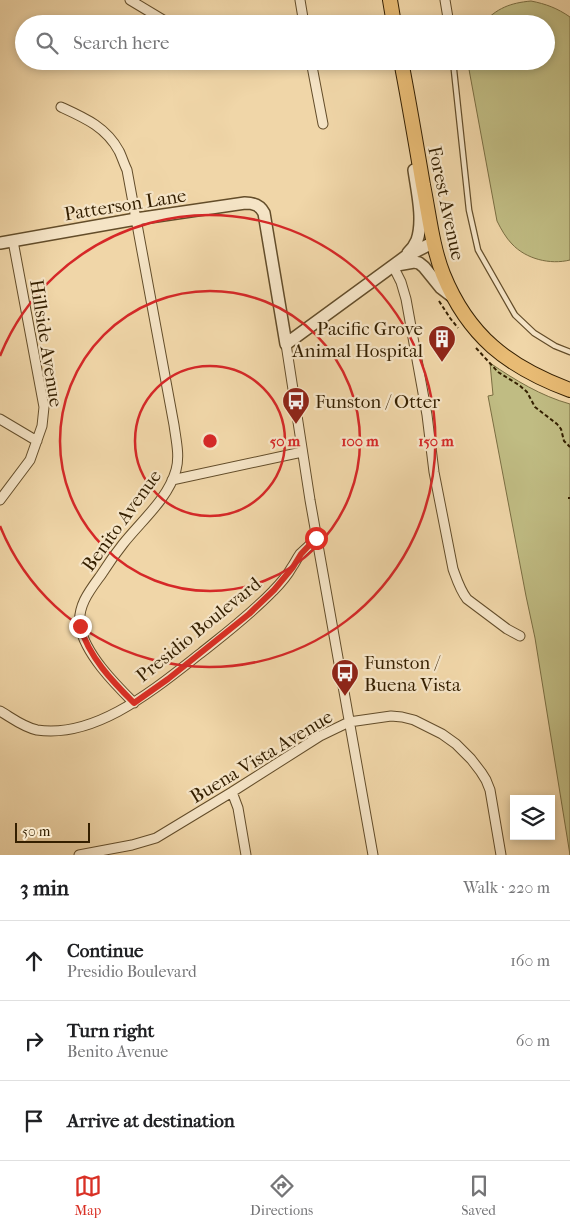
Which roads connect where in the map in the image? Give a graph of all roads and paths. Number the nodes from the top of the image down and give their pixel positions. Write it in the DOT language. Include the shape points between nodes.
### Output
graph roads {
  1 [pos="130,0"];
  2 [pos="300,0"];
  3 [pos="390,0"];
  4 [pos="445,0"];
  5 [pos="155,15"];
  6 [pos="302,15"];
  7 [pos="392,15"];
  8 [pos="447,15"];
  9 [pos="313,70"];
  10 [pos="403,70"];
  11 [pos="454,70"];
  12 [pos="61,108"];
  13 [pos="323,124"];
  14 [pos="418,155"];
  15 [pos="136,219"];
  16 [pos="13,241"];
  17 [pos="434,242"];
  18 [pos="0,243"];
  19 [pos="405,257"];
  20 [pos="393,266"];
  21 [pos="455,298"];
  22 [pos="286,344"];
  23 [pos="570,352"];
  24 [pos="570,390"];
  25 [pos="0,419"];
  26 [pos="37,442"];
  27 [pos="302,452"];
  28 [pos="172,480"];
  29 [pos="0,500"];
  30 [pos="316,538"];
  31 [pos="520,636"];
  32 [pos="134,703"];
  33 [pos="0,711"];
  34 [pos="349,722"];
  35 [pos="232,792"];
  36 [pos="118,852"];
  37 [pos="80,855"];
  38 [pos="246,855"];
  39 [pos="373,855"];
  40 [pos="501,855"];
  1 -- 5 [label="street"];
  2 -- 6 [label="street"];
  3 -- 7 [label="main road"];
  4 -- 8 [label="street"];
  9 -- 13 [label="street"];
  10 -- 14 [label="main road, Forest Avenue"];
  11 -- 23 [label="lane" via="469,210 478,250 515,315 534,333"];
  12 -- 15 [label="street, Benito Avenue" via="97,125 119,151 127,170"];
  14 -- 17 [label="main road, Forest Avenue"];
  14 -- 19 [label="street" via="413,165 419,201 418,238"];
  15 -- 16 [label="street, Patterson Lane"];
  15 -- 22 [label="street, Patterson Lane" via="245,203 260,206 264,213"];
  15 -- 28 [label="street, Benito Avenue" via="174,425 178,461"];
  16 -- 18 [label="street, Patterson Lane"];
  16 -- 26 [label="street, Hillside Avenue" via="44,406"];
  17 -- 19 [label="street"];
  17 -- 21 [label="main road, Forest Avenue"];
  19 -- 20 [label="street"];
  20 -- 21 [label="street" via="419,264"];
  20 -- 22 [label="street"];
  20 -- 31 [label="street" via="406,299 434,472 457,582 472,603"];
  21 -- 24 [label="main road, Forest Avenue" via="485,340 510,361"];
  22 -- 27 [label="street"];
  25 -- 26 [label="street"];
  26 -- 29 [label="street, Hillside Avenue" via="30,460"];
  27 -- 28 [label="street"];
  27 -- 30 [label="street"];
  28 -- 32 [label="street, Benito Avenue" via="86,596 81,611 80,626 86,643 111,680"];
  30 -- 32 [label="street, Presidio Boulevard" via="274,590 249,614"];
  30 -- 34 [label="street"];
  32 -- 33 [label="street, Presidio Boulevard" via="75,728 48,730 22,725"];
  34 -- 35 [label="street, Buena Vista Avenue" via="320,736"];
  34 -- 39 [label="street"];
  34 -- 40 [label="street, Buena Vista Avenue" via="402,717 426,725 456,744 486,780"];
  35 -- 36 [label="street, Buena Vista Avenue" via="156,838"];
  35 -- 38 [label="street"];
  36 -- 37 [label="street, Buena Vista Avenue"];
}
